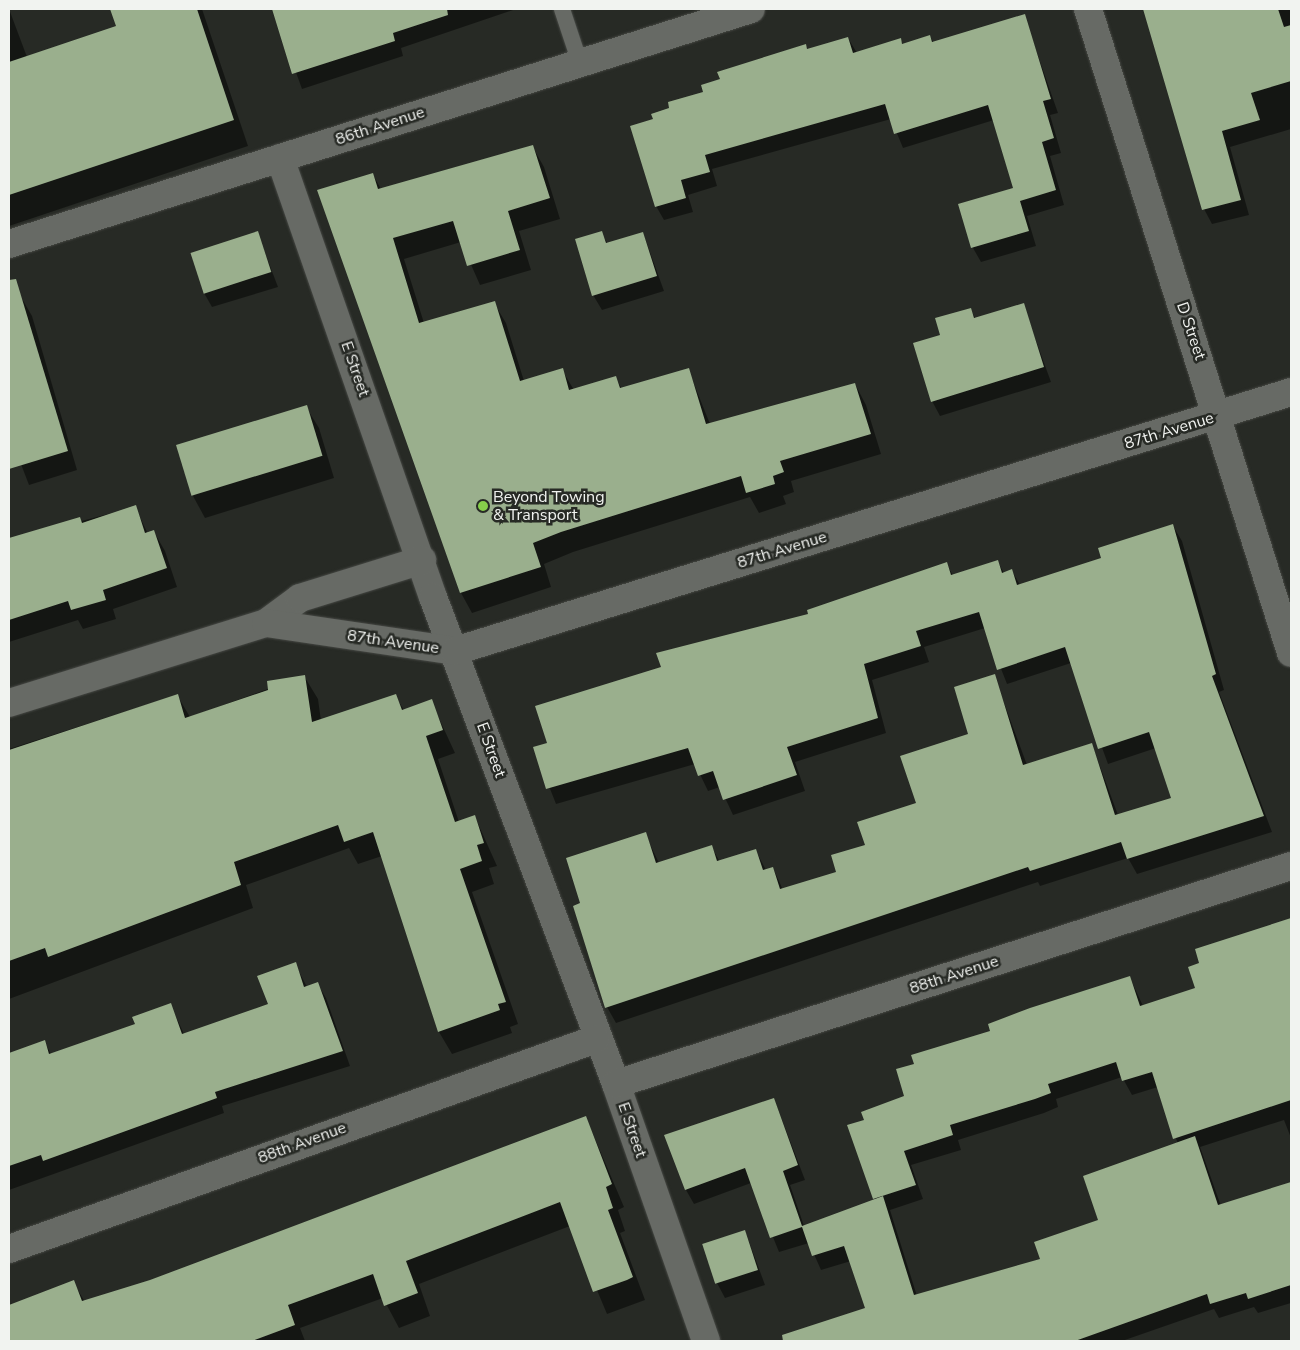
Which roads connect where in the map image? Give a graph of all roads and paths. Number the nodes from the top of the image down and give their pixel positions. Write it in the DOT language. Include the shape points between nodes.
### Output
graph roads {
  1 [pos="562,9"];
  2 [pos="752,9"];
  3 [pos="1088,9"];
  4 [pos="580,63"];
  5 [pos="280,158"];
  6 [pos="9,244"];
  7 [pos="1291,392"];
  8 [pos="1219,415"];
  9 [pos="422,560"];
  10 [pos="266,623"];
  11 [pos="455,651"];
  12 [pos="1291,654"];
  13 [pos="9,703"];
  14 [pos="1291,866"];
  15 [pos="596,1039"];
  16 [pos="616,1084"];
  17 [pos="9,1249"];
  18 [pos="706,1341"];
  1 -- 4 [label="lane"];
  2 -- 4 [label="street, 86th Avenue"];
  3 -- 8 [label="street, D Street"];
  4 -- 5 [label="street, 86th Avenue"];
  5 -- 6 [label="street, 86th Avenue"];
  5 -- 9 [label="street, E Street"];
  7 -- 8 [label="street, 87th Avenue"];
  8 -- 11 [label="street, 87th Avenue"];
  8 -- 12 [label="street, D Street"];
  9 -- 10 [label="street, 87th Avenue" via="300,598"];
  9 -- 11 [label="street, E Street"];
  10 -- 11 [label="street, 87th Avenue"];
  10 -- 13 [label="street, 87th Avenue"];
  11 -- 15 [label="street, E Street"];
  14 -- 16 [label="street, 88th Avenue"];
  15 -- 16 [label="street, E Street"];
  15 -- 17 [label="street, 88th Avenue"];
  16 -- 18 [label="street, E Street"];
}
